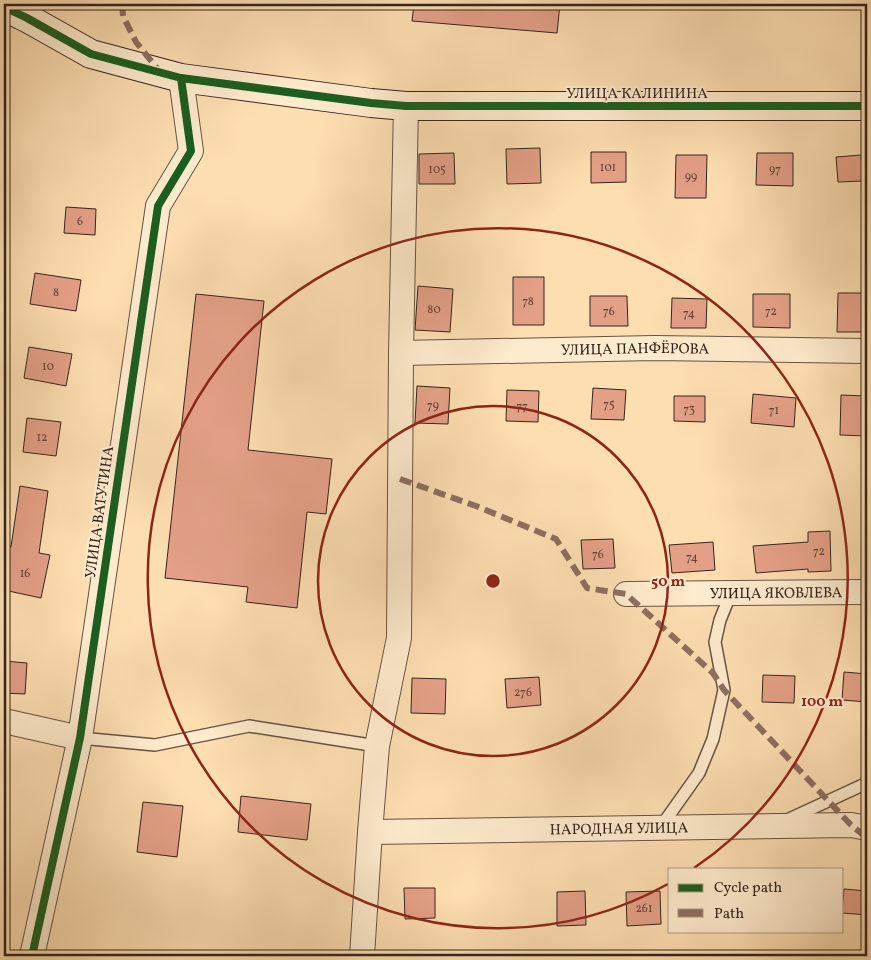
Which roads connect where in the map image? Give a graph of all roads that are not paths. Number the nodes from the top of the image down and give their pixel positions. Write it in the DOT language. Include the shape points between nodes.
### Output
graph roads {
  1 [pos="4,7"];
  2 [pos="181,78"];
  3 [pos="406,106"];
  4 [pos="867,106"];
  5 [pos="867,351"];
  6 [pos="401,354"];
  7 [pos="867,592"];
  8 [pos="731,593"];
  9 [pos="626,594"];
  10 [pos="4,721"];
  11 [pos="80,738"];
  12 [pos="377,746"];
  13 [pos="867,783"];
  14 [pos="772,826"];
  15 [pos="660,828"];
  16 [pos="867,828"];
  17 [pos="370,832"];
  18 [pos="32,956"];
  19 [pos="362,956"];
  1 -- 2 [label="street, УЛИЦА КАЛИНИНА" via="91,54"];
  2 -- 3 [label="street, УЛИЦА КАЛИНИНА"];
  2 -- 11 [label="street, УЛИЦА ВАТУТИНА" via="191,151 158,206"];
  3 -- 4 [label="street, УЛИЦА КАЛИНИНА"];
  3 -- 6 [label="street"];
  5 -- 6 [label="street, УЛИЦА ПАНФЁРОВА" via="654,348"];
  6 -- 12 [label="street" via="399,638"];
  7 -- 8 [label="street, УЛИЦА ЯКОВЛЕВА"];
  8 -- 9 [label="street, УЛИЦА ЯКОВЛЕВА"];
  8 -- 15 [label="lane" via="720,620 716,642 724,690 713,739 699,773"];
  10 -- 11 [label="street"];
  11 -- 12 [label="lane" via="155,745 249,726"];
  11 -- 18 [label="street, УЛИЦА ВАТУТИНА"];
  12 -- 17 [label="street"];
  13 -- 14 [label="lane"];
  14 -- 15 [label="street, НАРОДНАЯ УЛИЦА"];
  14 -- 16 [label="street, НАРОДНАЯ УЛИЦА" via="852,825"];
  15 -- 17 [label="street, НАРОДНАЯ УЛИЦА"];
  17 -- 19 [label="street"];
}
